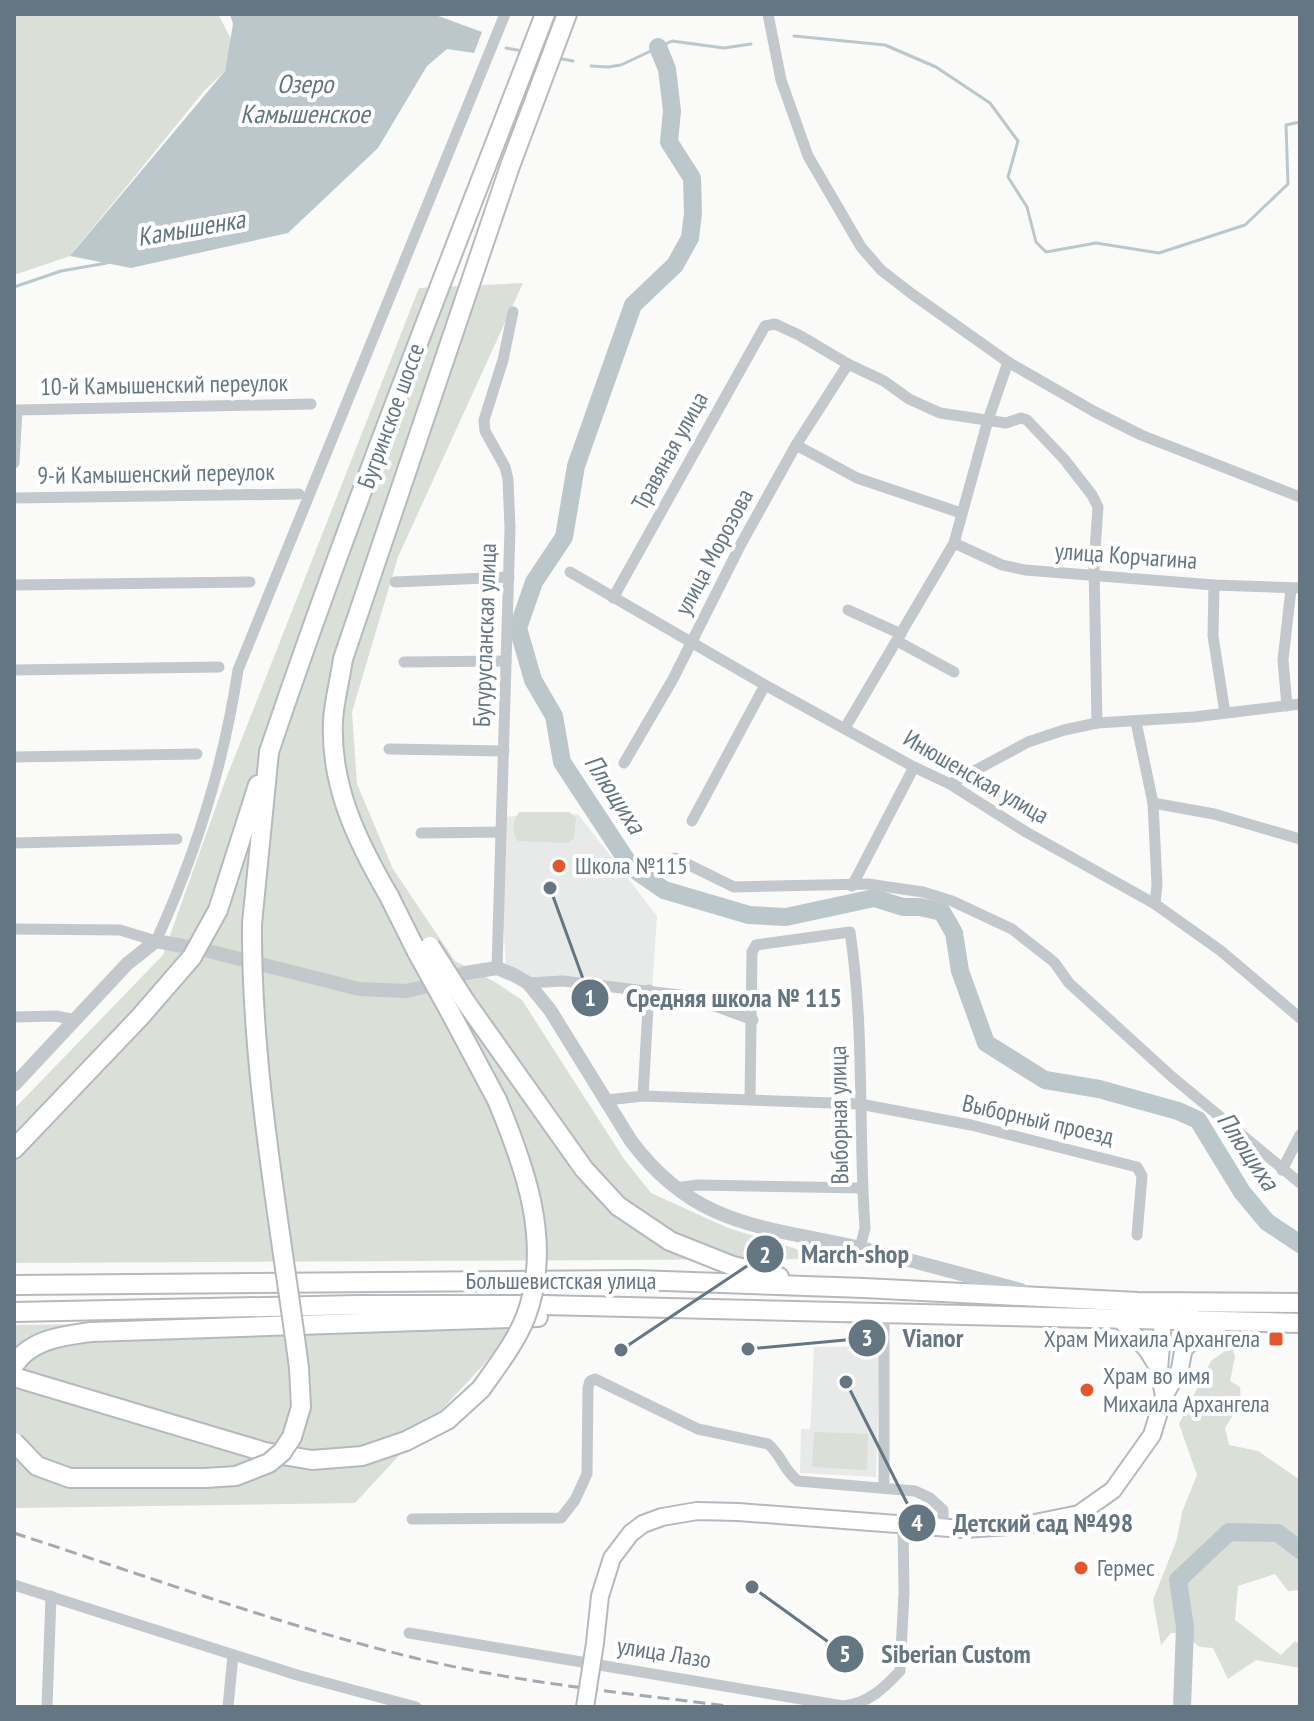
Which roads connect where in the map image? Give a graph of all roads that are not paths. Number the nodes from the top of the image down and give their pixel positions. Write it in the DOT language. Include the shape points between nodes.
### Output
graph roads {
  1 [pos="505,14"];
  2 [pos="545,14"];
  3 [pos="567,14"];
  4 [pos="768,14"];
  5 [pos="513,312"];
  6 [pos="1008,362"];
  7 [pos="848,364"];
  8 [pos="311,404"];
  9 [pos="988,420"];
  10 [pos="796,445"];
  11 [pos="14,463"];
  12 [pos="299,494"];
  13 [pos="1300,497"];
  14 [pos="14,498"];
  15 [pos="961,513"];
  16 [pos="954,543"];
  17 [pos="570,572"];
  18 [pos="509,577"];
  19 [pos="1095,577"];
  20 [pos="250,582"];
  21 [pos="395,582"];
  22 [pos="14,585"];
  23 [pos="1214,585"];
  24 [pos="1296,588"];
  25 [pos="613,598"];
  26 [pos="848,610"];
  27 [pos="899,637"];
  28 [pos="692,642"];
  29 [pos="506,661"];
  30 [pos="404,662"];
  31 [pos="219,667"];
  32 [pos="14,670"];
  33 [pos="954,672"];
  34 [pos="765,685"];
  35 [pos="1294,705"];
  36 [pos="1225,713"];
  37 [pos="1136,722"];
  38 [pos="1097,723"];
  39 [pos="845,728"];
  40 [pos="389,749"];
  41 [pos="504,751"];
  42 [pos="269,752"];
  43 [pos="197,754"];
  44 [pos="14,757"];
  45 [pos="624,763"];
  46 [pos="914,767"];
  47 [pos="950,784"];
  48 [pos="1153,803"];
  49 [pos="692,821"];
  50 [pos="501,832"];
  51 [pos="421,833"];
  52 [pos="177,839"];
  53 [pos="1300,839"];
  54 [pos="14,843"];
  55 [pos="675,858"];
  56 [pos="852,886"];
  57 [pos="1155,904"];
  58 [pos="14,929"];
  59 [pos="156,941"];
  60 [pos="497,968"];
  61 [pos="528,983"];
  62 [pos="649,990"];
  63 [pos="457,1006"];
  64 [pos="14,1017"];
  65 [pos="1300,1017"];
  66 [pos="76,1020"];
  67 [pos="753,1020"];
  68 [pos="14,1085"];
  69 [pos="643,1096"];
  70 [pos="750,1099"];
  71 [pos="607,1100"];
  72 [pos="860,1104"];
  73 [pos="1300,1135"];
  74 [pos="14,1149"];
  75 [pos="1282,1170"];
  76 [pos="1300,1183"];
  77 [pos="673,1188"];
  78 [pos="862,1188"];
  79 [pos="1137,1235"];
  80 [pos="860,1248"];
  81 [pos="14,1285"];
  82 [pos="825,1287"];
  83 [pos="1045,1296"];
  84 [pos="1191,1303"];
  85 [pos="1300,1303"];
  86 [pos="709,1308"];
  87 [pos="14,1312"];
  88 [pos="884,1312"];
  89 [pos="1164,1312"];
  90 [pos="1121,1320"];
  91 [pos="1190,1322"];
  92 [pos="1224,1322"];
  93 [pos="1300,1323"];
  94 [pos="1185,1348"];
  95 [pos="14,1365"];
  96 [pos="1159,1370"];
  97 [pos="14,1377"];
  98 [pos="1164,1396"];
  99 [pos="14,1442"];
  100 [pos="884,1487"];
  101 [pos="412,1519"];
  102 [pos="903,1525"];
  103 [pos="943,1528"];
  104 [pos="14,1585"];
  105 [pos="51,1596"];
  106 [pos="409,1633"];
  107 [pos="233,1655"];
  108 [pos="390,1704"];
  109 [pos="47,1707"];
  110 [pos="228,1707"];
  111 [pos="416,1707"];
  112 [pos="585,1707"];
  1 -- 59 [label="street" via="238,670 221,760"];
  2 -- 42 [label="main road, Бугринское шоссе" via="441,279"];
  3 -- 63 [label="main road, bridge" via="343,659 333,720 336,771 350,823"];
  4 -- 6 [label="street" via="781,80 808,156 861,247 881,270"];
  5 -- 18 [label="street, Бугурусланская улица" via="484,420 508,479"];
  6 -- 9 [label="street"];
  6 -- 13 [label="street" via="1141,435"];
  7 -- 9 [label="street" via="940,413"];
  7 -- 10 [label="street, улица Морозова"];
  7 -- 25 [label="street, Травяная улица" via="775,324 765,326"];
  8 -- 11 [label="street, 10-й Камышенский переулок" via="17,410"];
  9 -- 15 [label="street"];
  9 -- 19 [label="street" via="1027,420 1092,495 1098,507"];
  10 -- 15 [label="street" via="857,478"];
  10 -- 28 [label="street, улица Морозова"];
  12 -- 14 [label="street, 9-й Камышенский переулок"];
  15 -- 16 [label="street"];
  16 -- 19 [label="street, улица Корчагина" via="1002,565"];
  16 -- 27 [label="street"];
  17 -- 25 [label="street, Инюшенская улица"];
  18 -- 21 [label="street"];
  18 -- 29 [label="street, Бугурусланская улица"];
  19 -- 23 [label="street, улица Корчагина"];
  19 -- 38 [label="street"];
  20 -- 22 [label="street"];
  23 -- 24 [label="street, улица Корчагина"];
  23 -- 36 [label="street" via="1213,636"];
  24 -- 35 [label="street" via="1283,660"];
  25 -- 28 [label="street, Инюшенская улица"];
  26 -- 27 [label="street"];
  27 -- 33 [label="street"];
  27 -- 39 [label="street"];
  28 -- 34 [label="street, Инюшенская улица"];
  28 -- 45 [label="street, улица Морозова"];
  29 -- 30 [label="street"];
  29 -- 41 [label="street, Бугурусланская улица"];
  31 -- 32 [label="street"];
  34 -- 39 [label="street, Инюшенская улица"];
  34 -- 49 [label="street"];
  35 -- 36 [label="street"];
  36 -- 37 [label="street"];
  37 -- 38 [label="street"];
  37 -- 48 [label="street"];
  38 -- 47 [label="street" via="1028,742"];
  39 -- 46 [label="street, Инюшенская улица"];
  40 -- 41 [label="street"];
  41 -- 50 [label="street, Бугурусланская улица"];
  42 -- 74 [label="main road, bridge" via="218,910 192,957"];
  42 -- 99 [label="main road, bridge" via="252,924 252,987 299,1368 297,1426 269,1463 236,1476 205,1478 70,1478 37,1466"];
  43 -- 44 [label="street"];
  46 -- 47 [label="street, Инюшенская улица"];
  46 -- 56 [label="street"];
  47 -- 57 [label="street, Инюшенская улица"];
  48 -- 53 [label="street"];
  48 -- 57 [label="street"];
  50 -- 51 [label="street"];
  50 -- 60 [label="street, Бугурусланская улица"];
  52 -- 54 [label="street"];
  55 -- 56 [label="street" via="734,887"];
  56 -- 75 [label="street" via="923,892 1012,929"];
  57 -- 65 [label="street, Инюшенская улица"];
  58 -- 59 [label="street" via="120,930"];
  59 -- 60 [label="street" via="359,989 406,991"];
  59 -- 66 [label="street" via="127,964"];
  60 -- 61 [label="street"];
  61 -- 62 [label="street" via="563,981"];
  61 -- 71 [label="street"];
  62 -- 67 [label="street" via="688,996"];
  62 -- 69 [label="street"];
  63 -- 82 [label="main road" via="618,1206 670,1241 733,1266"];
  63 -- 97 [label="main road, bridge" via="522,1160 535,1214 537,1270 526,1315 507,1352 481,1389 447,1420 362,1456 312,1460 265,1452"];
  64 -- 66 [label="street"];
  66 -- 68 [label="street"];
  67 -- 70 [label="street"];
  67 -- 72 [label="street, Выборная улица" via="756,945 850,932 858,982"];
  69 -- 70 [label="street"];
  69 -- 71 [label="street"];
  70 -- 72 [label="street"];
  71 -- 77 [label="street" via="645,1161"];
  72 -- 78 [label="street, Выборная улица"];
  72 -- 79 [label="street, Выборный проезд" via="971,1125 1137,1167 1142,1176"];
  73 -- 75 [label="street"];
  75 -- 76 [label="street"];
  77 -- 78 [label="street"];
  77 -- 80 [label="street" via="739,1222"];
  78 -- 80 [label="street, Выборная улица" via="865,1228"];
  80 -- 83 [label="street"];
  81 -- 82 [label="main road, Большевистская улица" via="636,1280"];
  82 -- 83 [label="main road, Большевистская улица"];
  83 -- 89 [label="main road, Большевистская улица"];
  84 -- 85 [label="main road, Большевистская улица"];
  84 -- 89 [label="main road, Большевистская улица"];
  84 -- 91 [label="main road"];
  86 -- 87 [label="main road, Большевистская улица" via="359,1305"];
  86 -- 88 [label="main road, Большевистская улица"];
  86 -- 95 [label="main road" via="91,1332 43,1342"];
  88 -- 90 [label="main road, Большевистская улица"];
  88 -- 100 [label="street"];
  89 -- 90 [label="main road, Большевистская улица"];
  89 -- 91 [label="main road, Большевистская улица"];
  89 -- 96 [label="main road"];
  90 -- 96 [label="main road"];
  91 -- 92 [label="main road, Большевистская улица"];
  91 -- 94 [label="main road"];
  92 -- 93 [label="main road, Большевистская улица"];
  92 -- 94 [label="main road"];
  94 -- 98 [label="main road"];
  96 -- 98 [label="main road"];
  98 -- 103 [label="main road" via="1152,1435 1127,1474 1079,1514 1012,1527"];
  100 -- 101 [label="street" via="798,1481 768,1444 698,1429 601,1380 590,1381 588,1388 587,1474 561,1518"];
  100 -- 103 [label="street" via="930,1498 943,1510"];
  102 -- 103 [label="main road"];
  102 -- 106 [label="street, улица Лазо" via="900,1671 859,1705"];
  102 -- 112 [label="main road, bridge" via="697,1511 650,1521 626,1538 612,1558 600,1596"];
  104 -- 105 [label="street"];
  105 -- 107 [label="street"];
  105 -- 109 [label="street"];
  107 -- 108 [label="street"];
  107 -- 110 [label="street"];
  108 -- 111 [label="street"];
}
